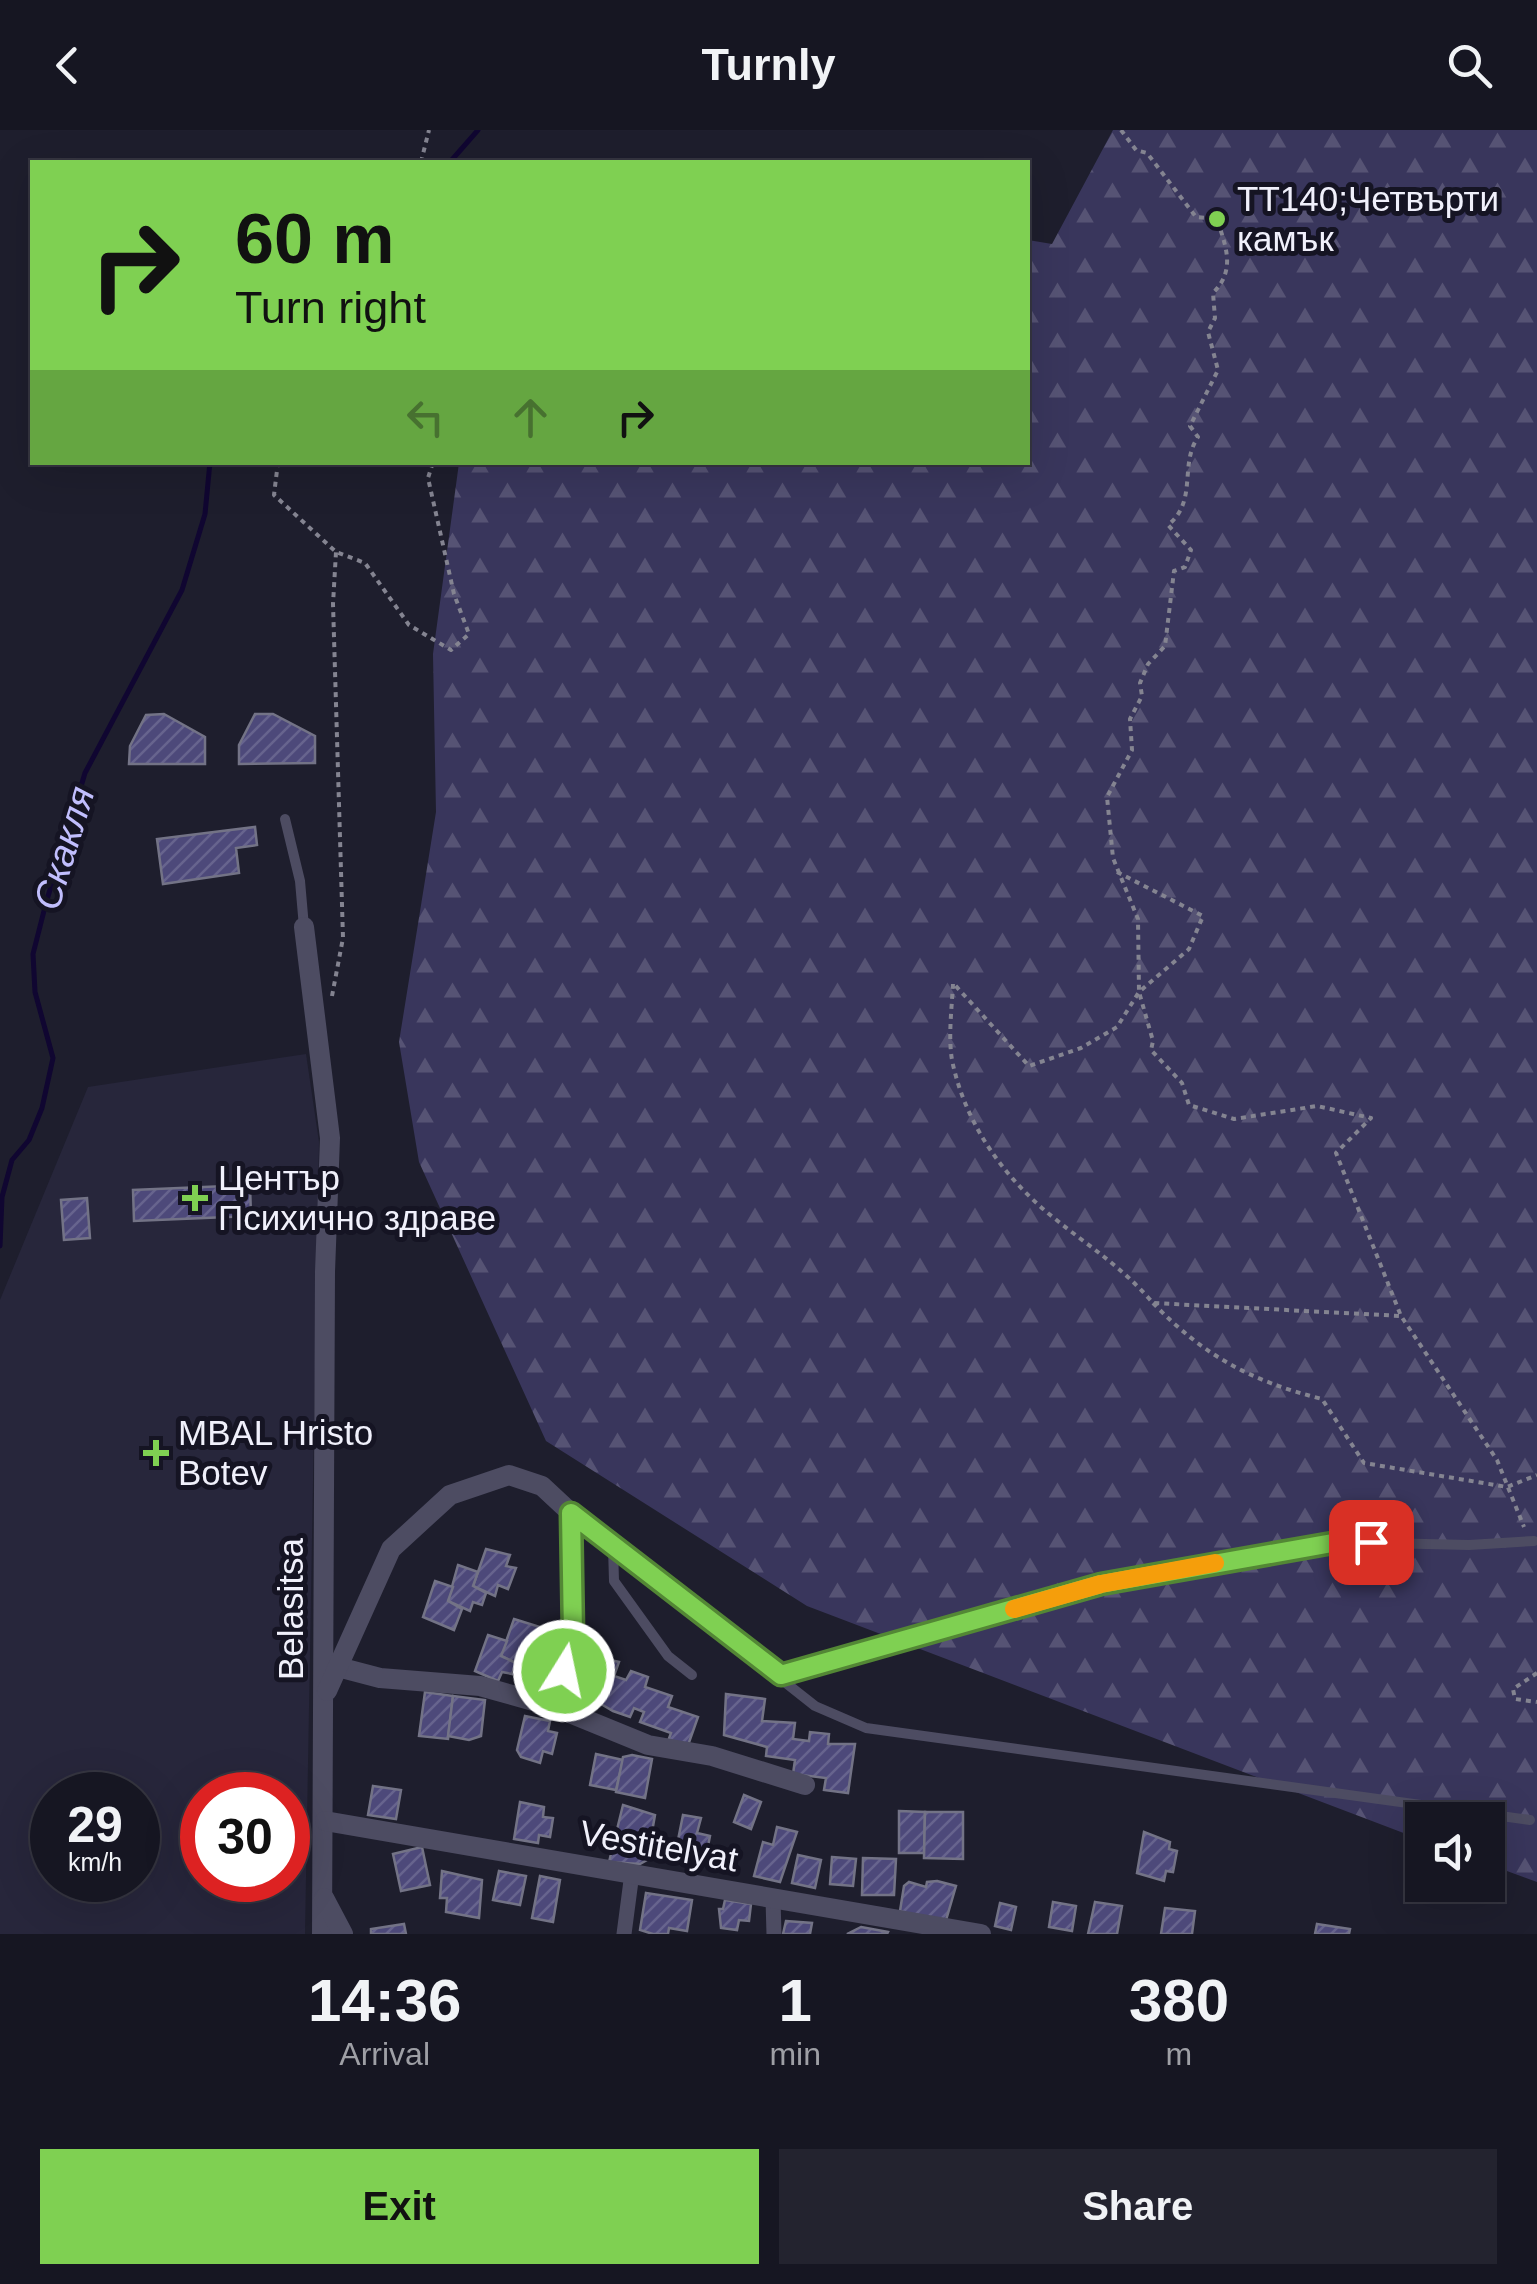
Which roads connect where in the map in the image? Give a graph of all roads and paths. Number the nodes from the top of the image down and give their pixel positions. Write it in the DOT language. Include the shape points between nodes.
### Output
graph roads {
  1 [pos="429,130"];
  2 [pos="1121,130"];
  3 [pos="422,160"];
  4 [pos="278,465"];
  5 [pos="432,465"];
  6 [pos="336,552"];
  7 [pos="285,819"];
  8 [pos="1117,872"];
  9 [pos="304,927"];
  10 [pos="1139,992"];
  11 [pos="330,1006"];
  12 [pos="1153,1303"];
  13 [pos="1402,1316"];
  14 [pos="1537,1475"];
  15 [pos="1507,1487"];
  16 [pos="571,1513"];
  17 [pos="1534,1541"];
  18 [pos="612,1547"];
  19 [pos="338,1667"];
  20 [pos="1537,1673"];
  21 [pos="692,1675"];
  22 [pos="781,1675"];
  23 [pos="324,1700"];
  24 [pos="1537,1702"];
  25 [pos="555,1707"];
  26 [pos="805,1786"];
  27 [pos="1530,1820"];
  28 [pos="325,1822"];
  29 [pos="632,1873"];
  30 [pos="322,1896"];
  31 [pos="773,1899"];
  32 [pos="914,1929"];
  33 [pos="322,1934"];
  34 [pos="344,1934"];
  35 [pos="624,1934"];
  36 [pos="774,1934"];
  37 [pos="981,1934"];
  1 -- 3 [label="path"];
  2 -- 8 [label="path" via="1196,217 1217,219 1230,264 1213,293 1215,318 1208,332 1218,370 1190,426 1198,437 1191,447 1189,492 1168,525 1191,550 1185,567 1174,572 1166,646 1140,682 1142,696 1130,720 1132,750 1107,797"];
  4 -- 6 [label="path" via="274,495"];
  5 -- 6 [label="path" via="428,478 469,634 451,650 409,625 364,563"];
  6 -- 11 [label="path" via="343,938"];
  7 -- 9 [label="lane"];
  8 -- 10 [label="path" via="1138,920"];
  8 -- 10 [label="path" via="1203,916 1189,949"];
  9 -- 23 [label="street, Belasitsa" via="330,1138"];
  10 -- 12 [label="path" via="1117,1027 1029,1066 952,983 951,1056 966,1109 1006,1174 1120,1265"];
  10 -- 13 [label="path" via="1151,1050 1182,1083 1190,1106 1234,1119 1316,1106 1371,1118 1336,1153"];
  12 -- 13 [label="path"];
  12 -- 15 [label="path" via="1188,1340 1263,1384 1322,1399 1364,1463"];
  13 -- 15 [label="path" via="1497,1460"];
  14 -- 15 [label="path"];
  15 -- 17 [label="path"];
  16 -- 18 [label="lane"];
  16 -- 19 [label="street" via="542,1486 510,1476 450,1494 391,1549"];
  16 -- 25 [label="street" via="573,1634"];
  17 -- 22 [label="lane" via="1338,1542 1101,1584"];
  18 -- 21 [label="lane" via="614,1581 668,1656"];
  18 -- 22 [label="lane"];
  19 -- 23 [label="street"];
  19 -- 25 [label="street" via="380,1678 480,1686"];
  20 -- 24 [label="path" via="1513,1689 1516,1700"];
  22 -- 27 [label="lane" via="815,1706 866,1728"];
  23 -- 28 [label="street, Belasitsa"];
  25 -- 26 [label="street" via="648,1745 712,1756"];
  28 -- 29 [label="street, Vestitelyat"];
  28 -- 30 [label="street, Belasitsa"];
  29 -- 31 [label="street, Vestitelyat"];
  29 -- 35 [label="street"];
  30 -- 33 [label="street, Belasitsa"];
  30 -- 34 [label="street"];
  31 -- 32 [label="street, Vestitelyat"];
  31 -- 36 [label="street"];
  32 -- 37 [label="street, Vestitelyat"];
}
